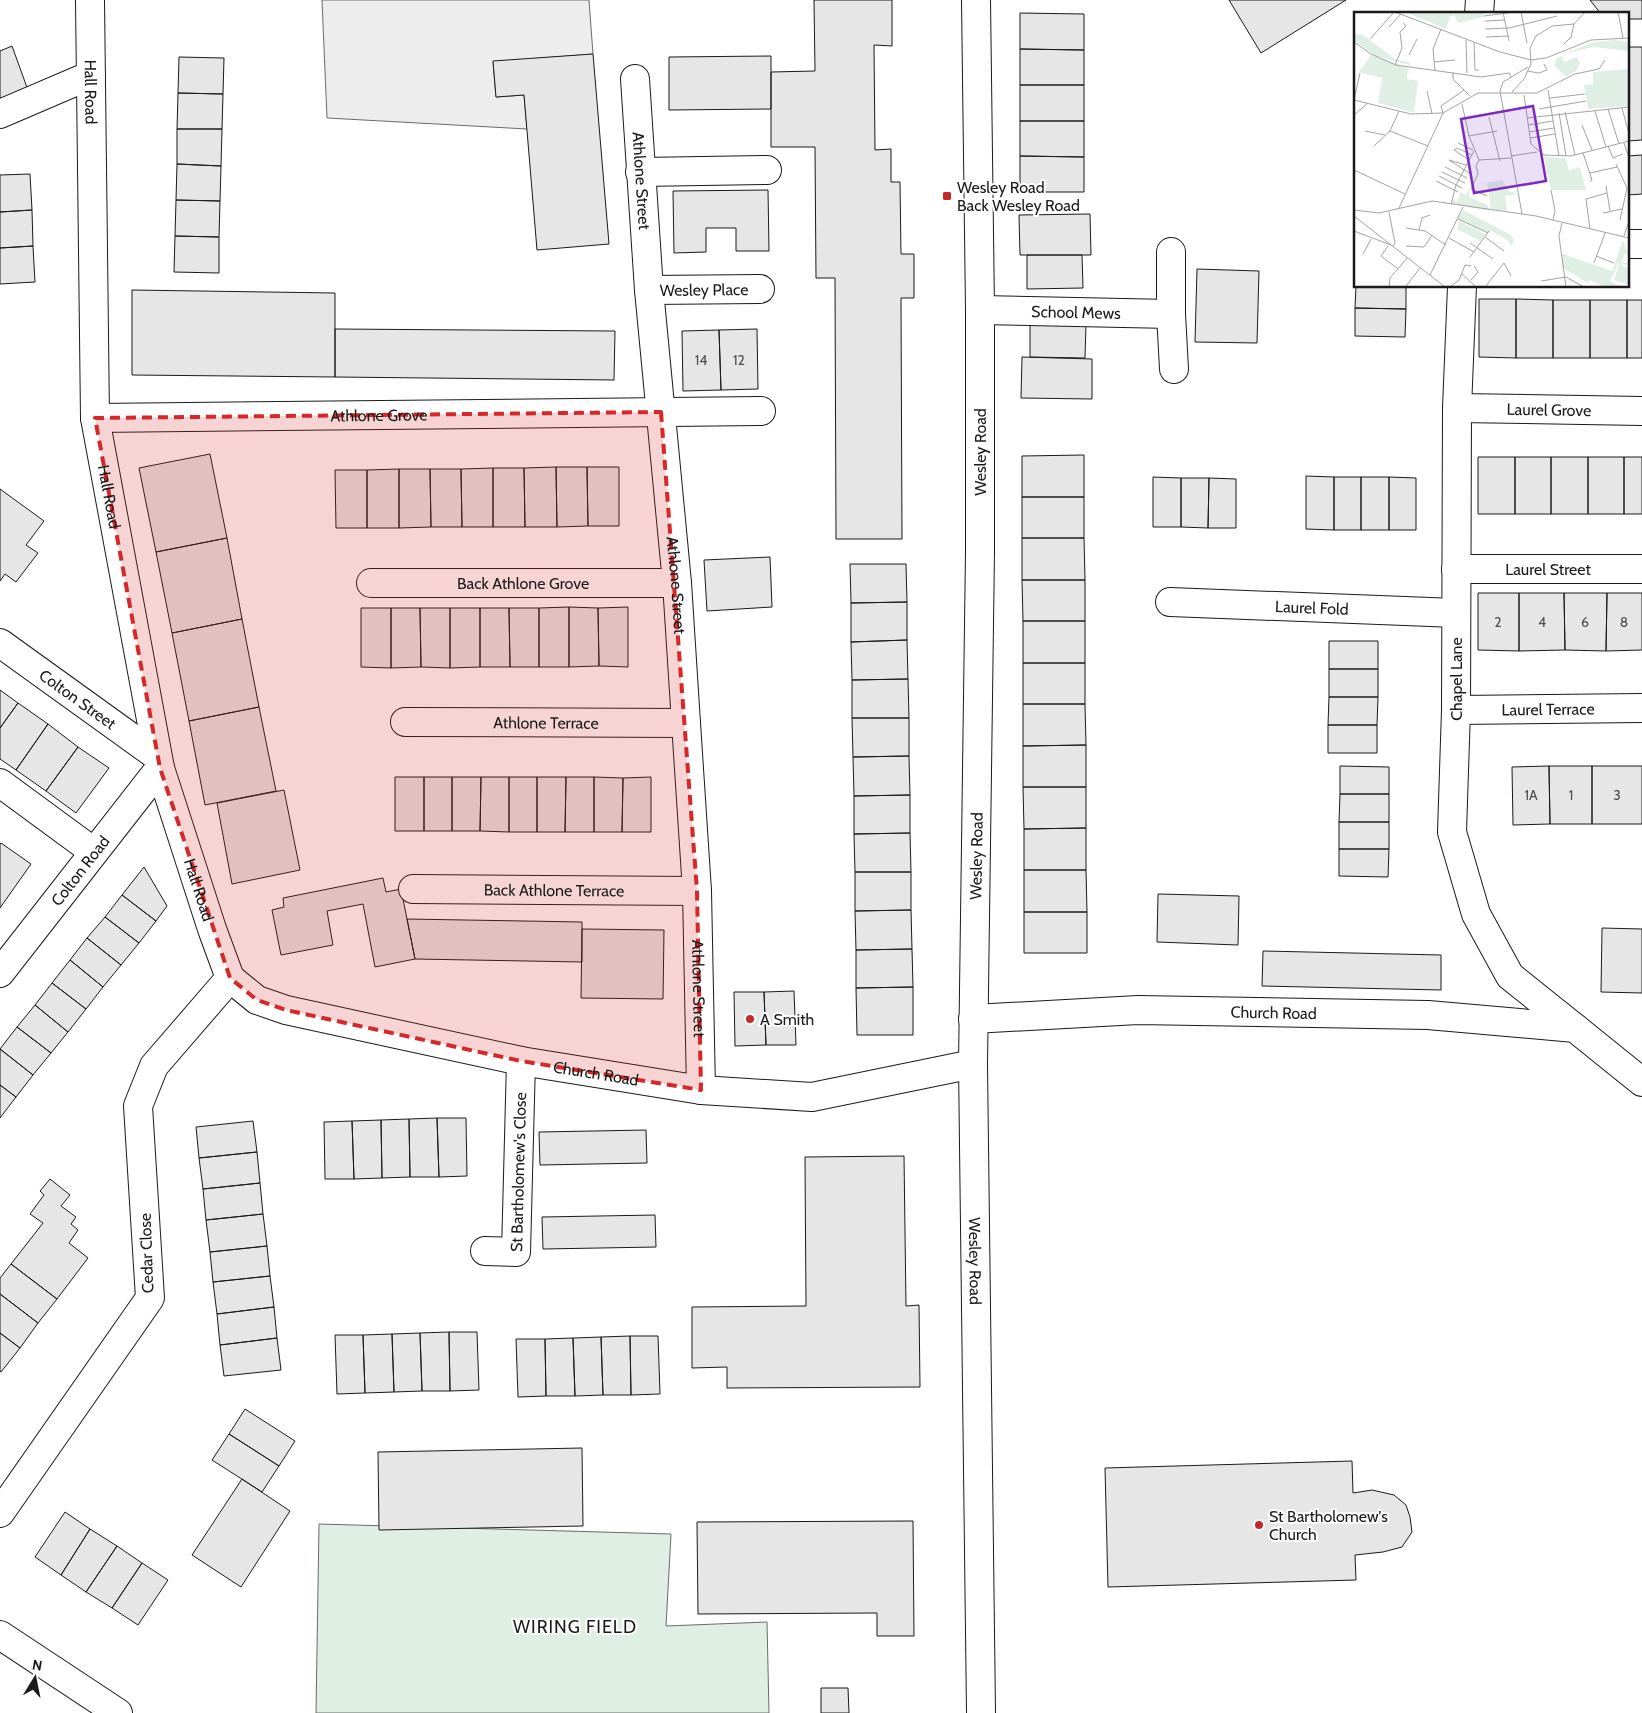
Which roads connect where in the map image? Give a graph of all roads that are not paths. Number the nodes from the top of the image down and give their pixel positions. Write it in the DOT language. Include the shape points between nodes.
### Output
graph roads {
  1 [pos="90,0"];
  2 [pos="976,0"];
  3 [pos="90,75"];
  4 [pos="635,80"];
  5 [pos="0,114"];
  6 [pos="767,170"];
  7 [pos="640,172"];
  8 [pos="1171,252"];
  9 [pos="1462,288"];
  10 [pos="760,289"];
  11 [pos="649,290"];
  12 [pos="980,310"];
  13 [pos="1171,314"];
  14 [pos="1174,370"];
  15 [pos="1457,408"];
  16 [pos="760,411"];
  17 [pos="1642,411"];
  18 [pos="661,412"];
  19 [pos="95,418"];
  20 [pos="1456,569"];
  21 [pos="1642,569"];
  22 [pos="371,583"];
  23 [pos="677,583"];
  24 [pos="1170,602"];
  25 [pos="1456,613"];
  26 [pos="0,643"];
  27 [pos="1642,708"];
  28 [pos="1456,710"];
  29 [pos="405,722"];
  30 [pos="686,723"];
  31 [pos="159,762"];
  32 [pos="0,783"];
  33 [pos="94,852"];
  34 [pos="412,889"];
  35 [pos="697,891"];
  36 [pos="5,958"];
  37 [pos="230,978"];
  38 [pos="974,1019"];
  39 [pos="1575,1028"];
  40 [pos="520,1061"];
  41 [pos="974,1064"];
  42 [pos="1642,1082"];
  43 [pos="701,1090"];
  44 [pos="484,1251"];
  45 [pos="0,1513"];
  46 [pos="0,1635"];
  47 [pos="118,1713"];
  48 [pos="981,1713"];
  1 -- 3 [label="street, Hall Road"];
  2 -- 12 [label="street, Wesley Road"];
  3 -- 5 [label="street"];
  3 -- 19 [label="street, Hall Road"];
  4 -- 7 [label="street, Athlone Street"];
  6 -- 7 [label="street"];
  7 -- 11 [label="street, Athlone Street"];
  8 -- 13 [label="street"];
  9 -- 15 [label="street, Chapel Lane"];
  10 -- 11 [label="street, Wesley Place"];
  11 -- 18 [label="street, Athlone Street"];
  12 -- 13 [label="street, School Mews"];
  12 -- 38 [label="street, Wesley Road"];
  13 -- 14 [label="street"];
  15 -- 17 [label="street, Laurel Grove"];
  15 -- 20 [label="street, Chapel Lane"];
  16 -- 18 [label="street, Athlone Grove"];
  18 -- 19 [label="street, Athlone Grove"];
  18 -- 23 [label="street, Athlone Street"];
  19 -- 31 [label="street, Hall Road"];
  20 -- 21 [label="street, Laurel Street"];
  20 -- 25 [label="street, Chapel Lane"];
  22 -- 23 [label="street, Back Athlone Grove"];
  23 -- 30 [label="street, Athlone Street"];
  24 -- 25 [label="street, Laurel Fold"];
  25 -- 28 [label="street, Chapel Lane"];
  26 -- 31 [label="street, Colton Street"];
  27 -- 28 [label="street, Laurel Terrace"];
  28 -- 39 [label="street, Chapel Lane" via="1452,832 1476,914 1510,976"];
  29 -- 30 [label="street, Athlone Terrace"];
  30 -- 35 [label="street, Athlone Street"];
  31 -- 33 [label="street, Colton Road"];
  31 -- 37 [label="street, Hall Road"];
  32 -- 33 [label="street"];
  33 -- 36 [label="street, Colton Road"];
  34 -- 35 [label="street, Back Athlone Terrace"];
  35 -- 43 [label="street, Athlone Street"];
  37 -- 40 [label="street, Church Road" via="257,1000 286,1010"];
  37 -- 45 [label="street, Cedar Close" via="154,1066 138,1106 150,1298"];
  38 -- 39 [label="street, Church Road" via="1157,1010 1428,1015"];
  38 -- 41 [label="street, Wesley Road"];
  39 -- 42 [label="street, Chapel Lane"];
  40 -- 43 [label="street, Church Road"];
  40 -- 44 [label="street, St Bartholomew's Close" via="516,1252"];
  41 -- 43 [label="street, Church Road" via="812,1097"];
  41 -- 48 [label="street, Wesley Road"];
  46 -- 47 [label="street"];
}
